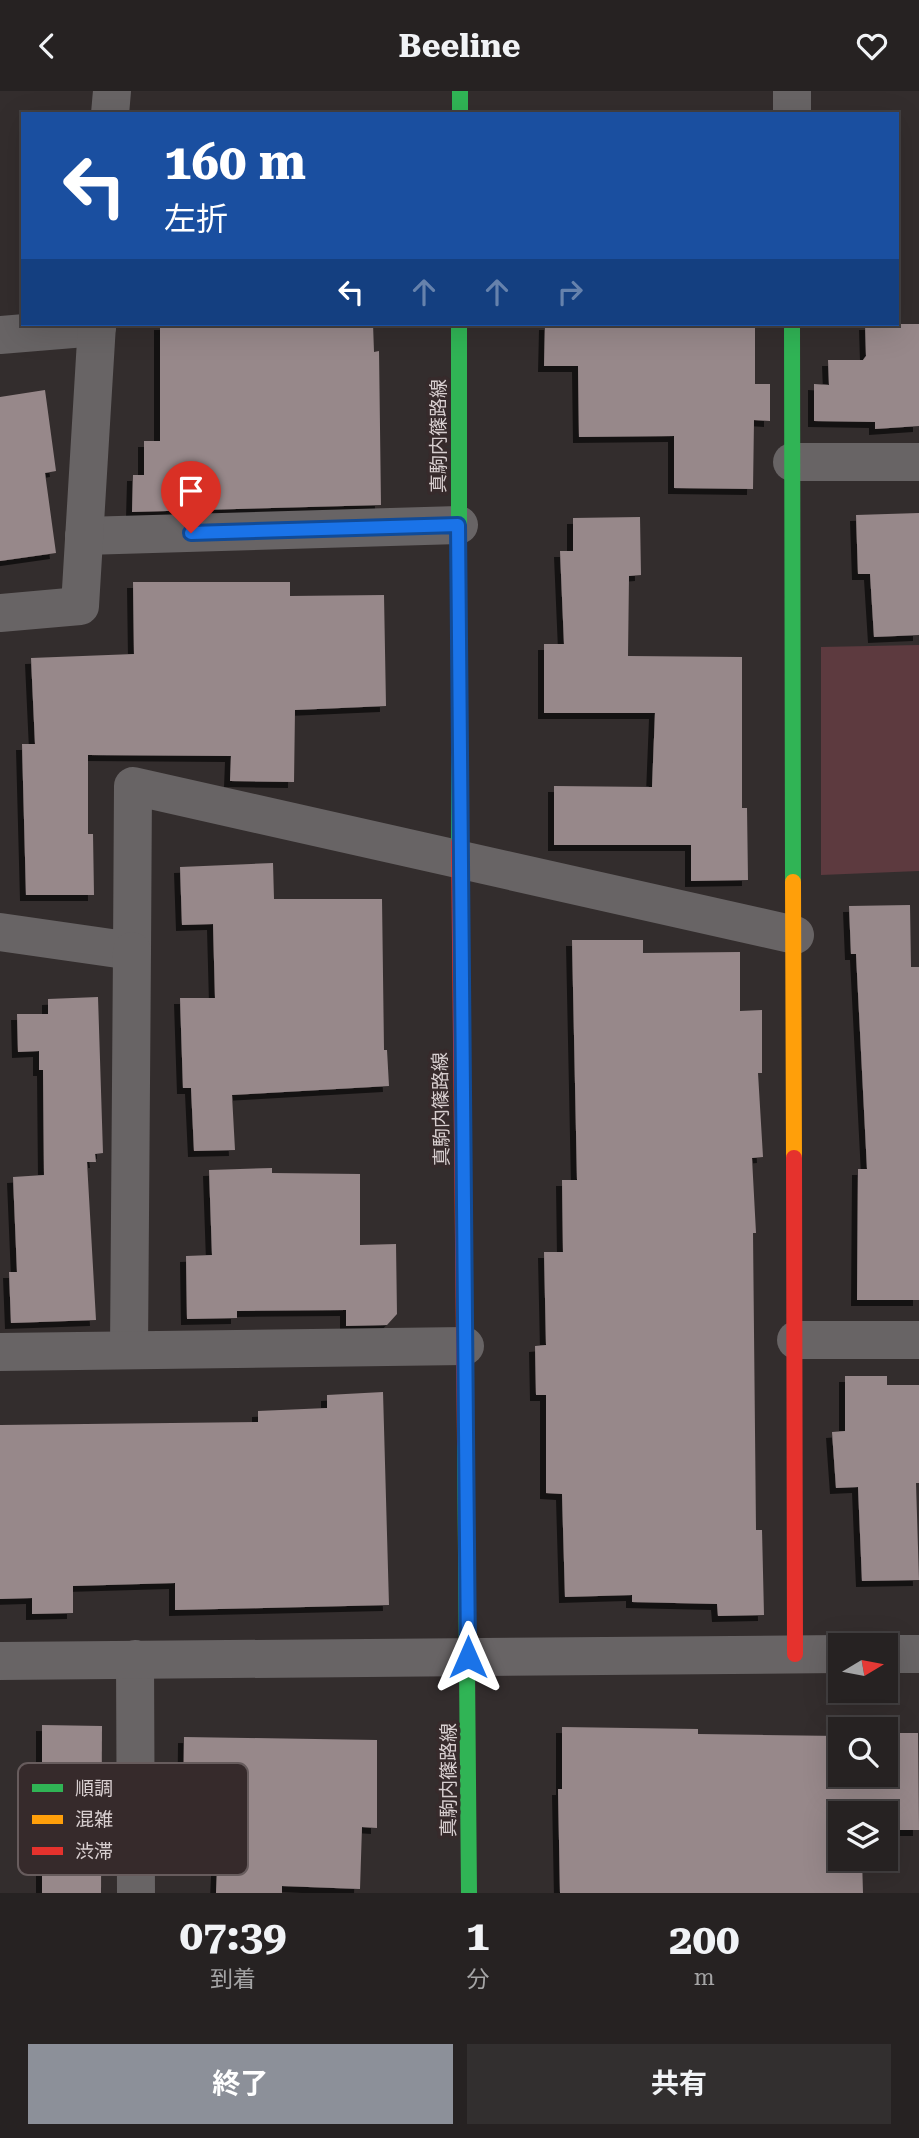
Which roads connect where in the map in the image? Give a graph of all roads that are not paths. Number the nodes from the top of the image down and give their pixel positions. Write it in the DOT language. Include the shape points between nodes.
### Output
graph roads {
  1 [pos="112,91"];
  2 [pos="460,91"];
  3 [pos="792,91"];
  4 [pos="110,112"];
  5 [pos="460,112"];
  6 [pos="792,112"];
  7 [pos="87,326"];
  8 [pos="97,326"];
  9 [pos="459,326"];
  10 [pos="792,326"];
  11 [pos="0,335"];
  12 [pos="793,462"];
  13 [pos="919,462"];
  14 [pos="458,525"];
  15 [pos="84,536"];
  16 [pos="0,613"];
  17 [pos="459,861"];
  18 [pos="0,932"];
  19 [pos="795,935"];
  20 [pos="132,950"];
  21 [pos="796,1340"];
  22 [pos="919,1340"];
  23 [pos="465,1346"];
  24 [pos="129,1350"];
  25 [pos="0,1352"];
  26 [pos="796,1654"];
  27 [pos="828,1654"];
  28 [pos="898,1654"];
  29 [pos="919,1654"];
  30 [pos="468,1657"];
  31 [pos="135,1660"];
  32 [pos="0,1661"];
  33 [pos="135,1763"];
  34 [pos="136,1875"];
  35 [pos="136,1893"];
  36 [pos="469,1893"];
  1 -- 4 [label="street"];
  2 -- 5 [label="main road"];
  3 -- 6 [label="street"];
  7 -- 11 [label="street"];
  8 -- 15 [label="street"];
  9 -- 14 [label="main road, 真駒内篠路線"];
  10 -- 12 [label="main road"];
  12 -- 13 [label="street"];
  12 -- 19 [label="main road"];
  14 -- 15 [label="street"];
  14 -- 17 [label="main road, 真駒内篠路線"];
  15 -- 16 [label="street" via="80,605"];
  17 -- 19 [label="street"];
  17 -- 20 [label="street" via="133,786"];
  17 -- 23 [label="main road, 真駒内篠路線"];
  18 -- 20 [label="street"];
  19 -- 21 [label="main road"];
  20 -- 24 [label="street"];
  21 -- 22 [label="street"];
  21 -- 26 [label="main road"];
  23 -- 24 [label="street"];
  23 -- 30 [label="main road, 真駒内篠路線"];
  24 -- 25 [label="street"];
  26 -- 27 [label="street"];
  26 -- 30 [label="street"];
  28 -- 29 [label="street"];
  30 -- 31 [label="street"];
  30 -- 36 [label="main road, 真駒内篠路線"];
  31 -- 32 [label="street"];
  31 -- 33 [label="street"];
  34 -- 35 [label="street"];
}
